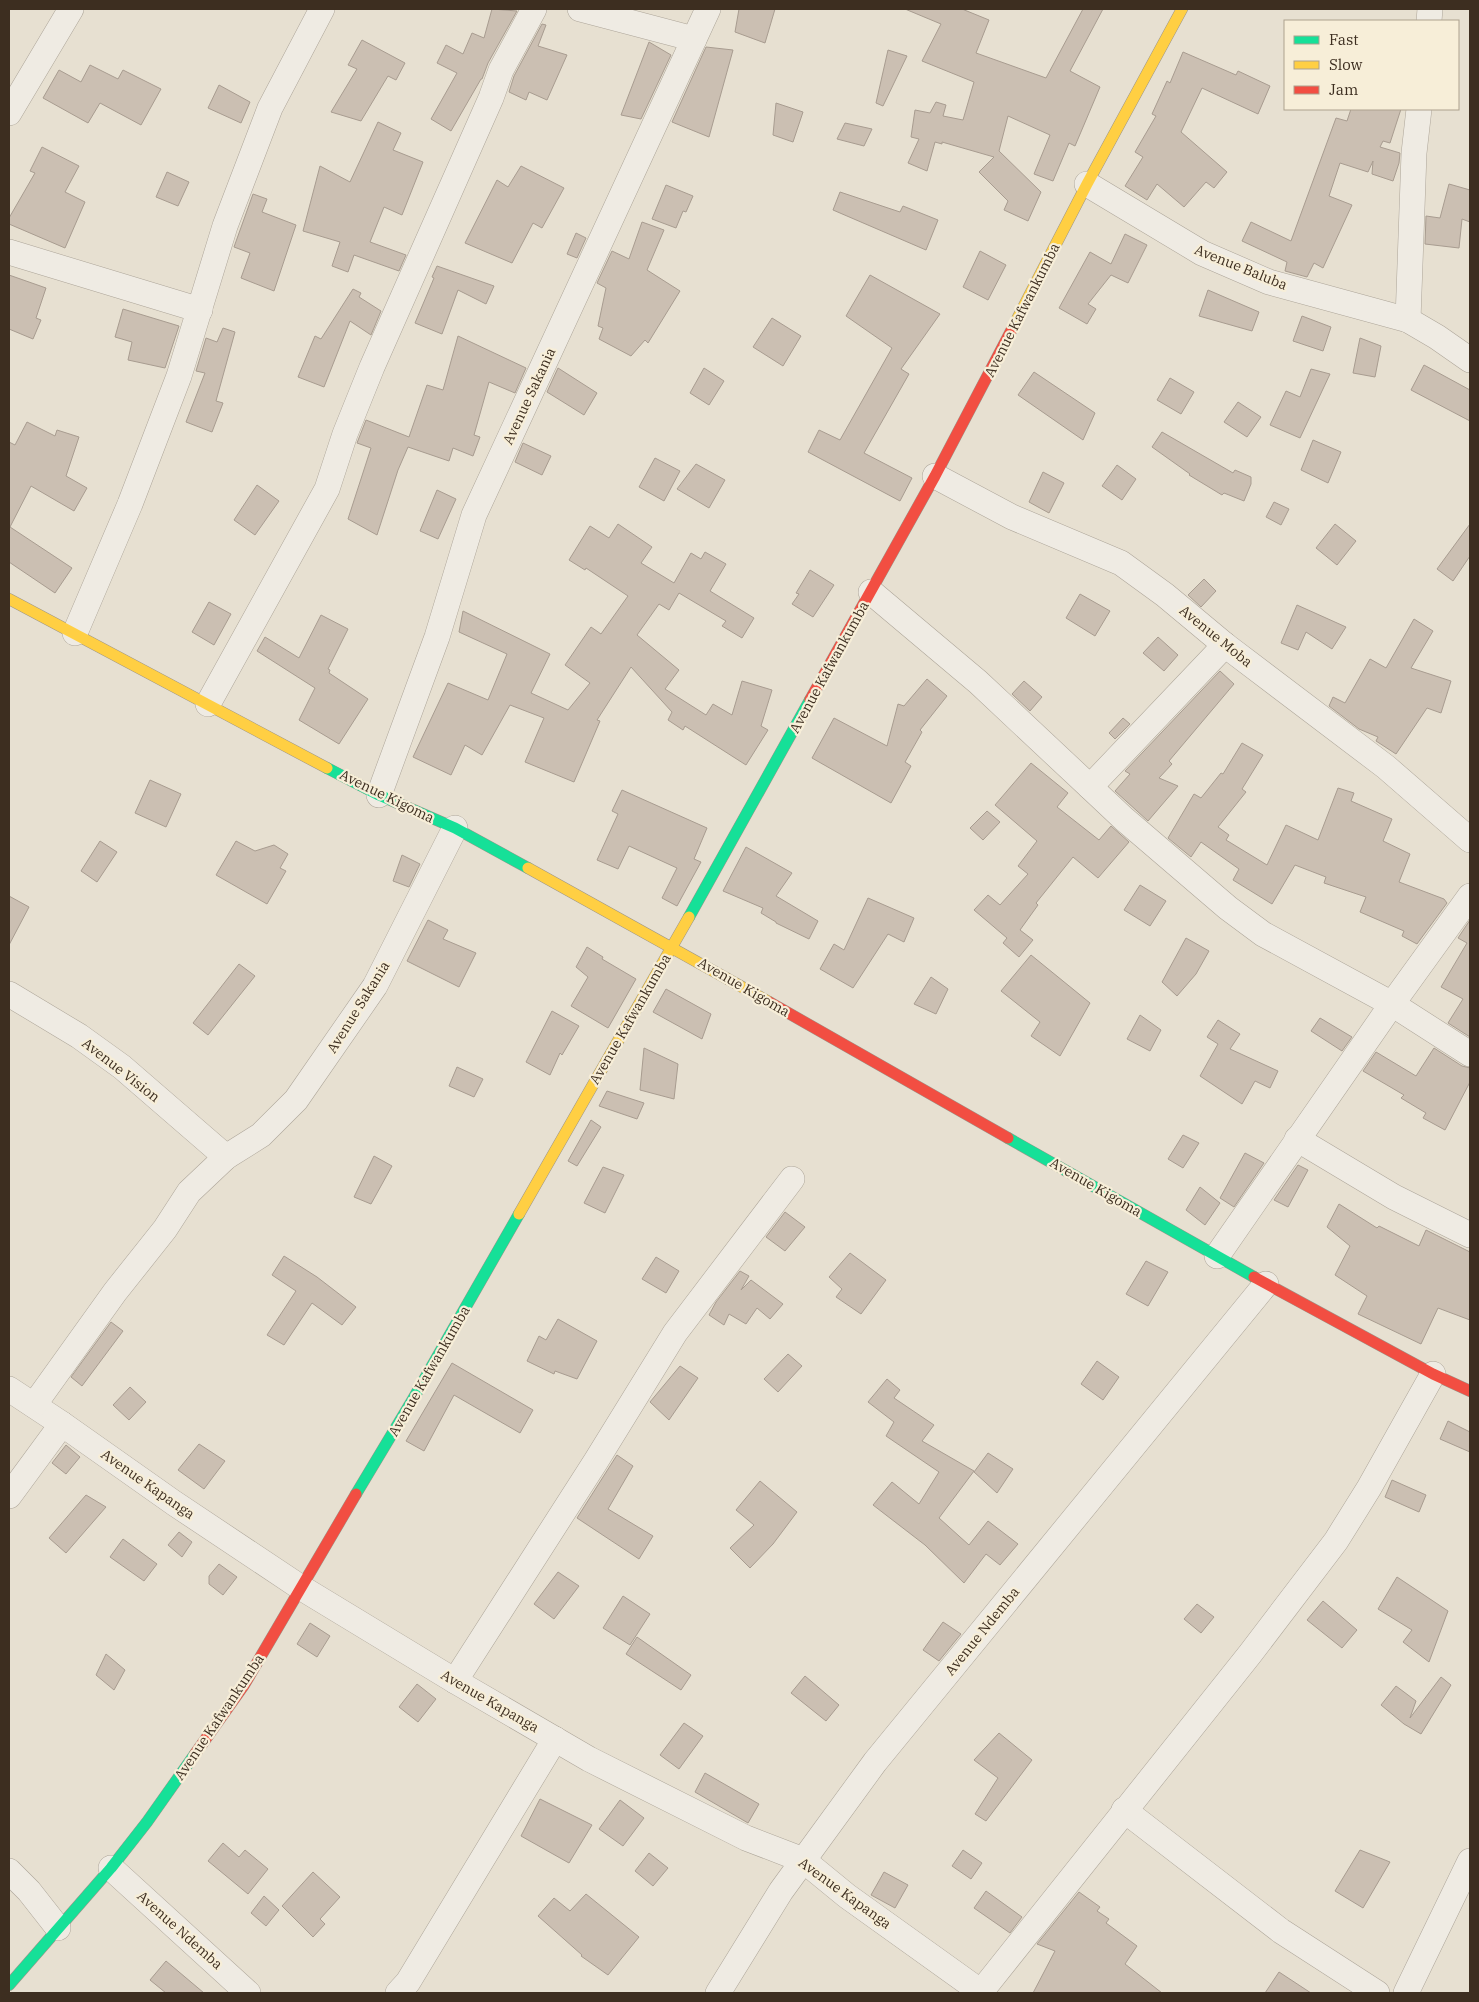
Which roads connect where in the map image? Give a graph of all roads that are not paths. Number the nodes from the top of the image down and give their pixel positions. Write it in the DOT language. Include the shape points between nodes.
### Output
graph roads {
  1 [pos="71,9"];
  2 [pos="322,9"];
  3 [pos="534,9"];
  4 [pos="580,9"];
  5 [pos="708,9"];
  6 [pos="1182,9"];
  7 [pos="694,39"];
  8 [pos="10,109"];
  9 [pos="1419,110"];
  10 [pos="1087,184"];
  11 [pos="9,252"];
  12 [pos="200,310"];
  13 [pos="1408,320"];
  14 [pos="1470,360"];
  15 [pos="936,476"];
  16 [pos="871,592"];
  17 [pos="9,599"];
  18 [pos="75,634"];
  19 [pos="1225,645"];
  20 [pos="208,704"];
  21 [pos="1090,787"];
  22 [pos="379,795"];
  23 [pos="455,828"];
  24 [pos="1470,840"];
  25 [pos="1470,896"];
  26 [pos="672,946"];
  27 [pos="9,994"];
  28 [pos="1392,1004"];
  29 [pos="1470,1054"];
  30 [pos="1297,1139"];
  31 [pos="226,1157"];
  32 [pos="792,1179"];
  33 [pos="1470,1235"];
  34 [pos="1217,1256"];
  35 [pos="1266,1284"];
  36 [pos="1433,1374"];
  37 [pos="9,1389"];
  38 [pos="1470,1391"];
  39 [pos="34,1405"];
  40 [pos="62,1424"];
  41 [pos="9,1496"];
  42 [pos="300,1587"];
  43 [pos="455,1680"];
  44 [pos="556,1739"];
  45 [pos="1124,1810"];
  46 [pos="803,1860"];
  47 [pos="1470,1861"];
  48 [pos="111,1868"];
  49 [pos="9,1871"];
  50 [pos="58,1928"];
  51 [pos="9,1986"];
  52 [pos="980,1992"];
  53 [pos="248,1993"];
  54 [pos="398,1993"];
  55 [pos="718,1993"];
  56 [pos="1377,1993"];
  57 [pos="1406,1993"];
  1 -- 8 [label="street"];
  2 -- 12 [label="street" via="270,108 224,226"];
  3 -- 20 [label="street" via="501,70 488,107 372,367 344,434 327,489"];
  4 -- 7 [label="street"];
  5 -- 7 [label="street, Avenue Sakania"];
  6 -- 10 [label="street, Avenue Kafwankumba"];
  7 -- 22 [label="street, Avenue Sakania" via="474,515 437,637"];
  9 -- 13 [label="street" via="1414,153"];
  10 -- 13 [label="street, Avenue Baluba" via="1202,254 1269,282"];
  10 -- 15 [label="street, Avenue Kafwankumba"];
  11 -- 12 [label="street"];
  12 -- 18 [label="street" via="179,376 130,504"];
  13 -- 14 [label="street, Avenue Baluba"];
  15 -- 16 [label="street, Avenue Kafwankumba"];
  15 -- 19 [label="street, Avenue Moba" via="1012,517 1121,563"];
  16 -- 21 [label="street" via="978,682"];
  16 -- 26 [label="street, Avenue Kafwankumba"];
  17 -- 18 [label="street, Avenue Kigoma"];
  18 -- 20 [label="street, Avenue Kigoma"];
  19 -- 21 [label="street"];
  19 -- 24 [label="street, Avenue Moba" via="1386,767"];
  20 -- 22 [label="street, Avenue Kigoma"];
  21 -- 28 [label="street" via="1228,908 1263,934"];
  22 -- 23 [label="street, Avenue Kigoma"];
  23 -- 26 [label="street, Avenue Kigoma"];
  23 -- 31 [label="street, Avenue Sakania" via="375,986 327,1056 296,1100 261,1135"];
  25 -- 28 [label="street"];
  26 -- 34 [label="street, Avenue Kigoma"];
  26 -- 42 [label="street, Avenue Kafwankumba" via="413,1399"];
  27 -- 31 [label="street, Avenue Vision" via="79,1036 122,1067"];
  28 -- 29 [label="street"];
  28 -- 30 [label="street"];
  30 -- 33 [label="street" via="1394,1197"];
  30 -- 34 [label="street"];
  31 -- 39 [label="street, Avenue Sakania" via="189,1192"];
  32 -- 43 [label="street" via="675,1332"];
  34 -- 35 [label="street, Avenue Kigoma"];
  35 -- 36 [label="street, Avenue Kigoma"];
  35 -- 46 [label="street, Avenue Ndemba" via="875,1762"];
  36 -- 38 [label="street, Avenue Kigoma"];
  36 -- 45 [label="street" via="1336,1541"];
  37 -- 39 [label="street, Avenue Kapanga"];
  39 -- 40 [label="street, Avenue Kapanga"];
  40 -- 41 [label="street"];
  40 -- 42 [label="street, Avenue Kapanga"];
  42 -- 43 [label="street, Avenue Kapanga"];
  42 -- 48 [label="street, Avenue Kafwankumba" via="244,1684"];
  43 -- 44 [label="street, Avenue Kapanga"];
  44 -- 46 [label="street, Avenue Kapanga" via="746,1838"];
  44 -- 54 [label="street" via="408,1982"];
  45 -- 52 [label="street"];
  45 -- 56 [label="street" via="1281,1931"];
  46 -- 52 [label="street, Avenue Kapanga" via="847,1896"];
  46 -- 55 [label="street, Avenue Ndemba"];
  47 -- 57 [label="street"];
  48 -- 50 [label="street, Avenue Kafwankumba"];
  48 -- 53 [label="street, Avenue Ndemba"];
  49 -- 50 [label="street"];
  50 -- 51 [label="street, Avenue Kafwankumba"];
}
